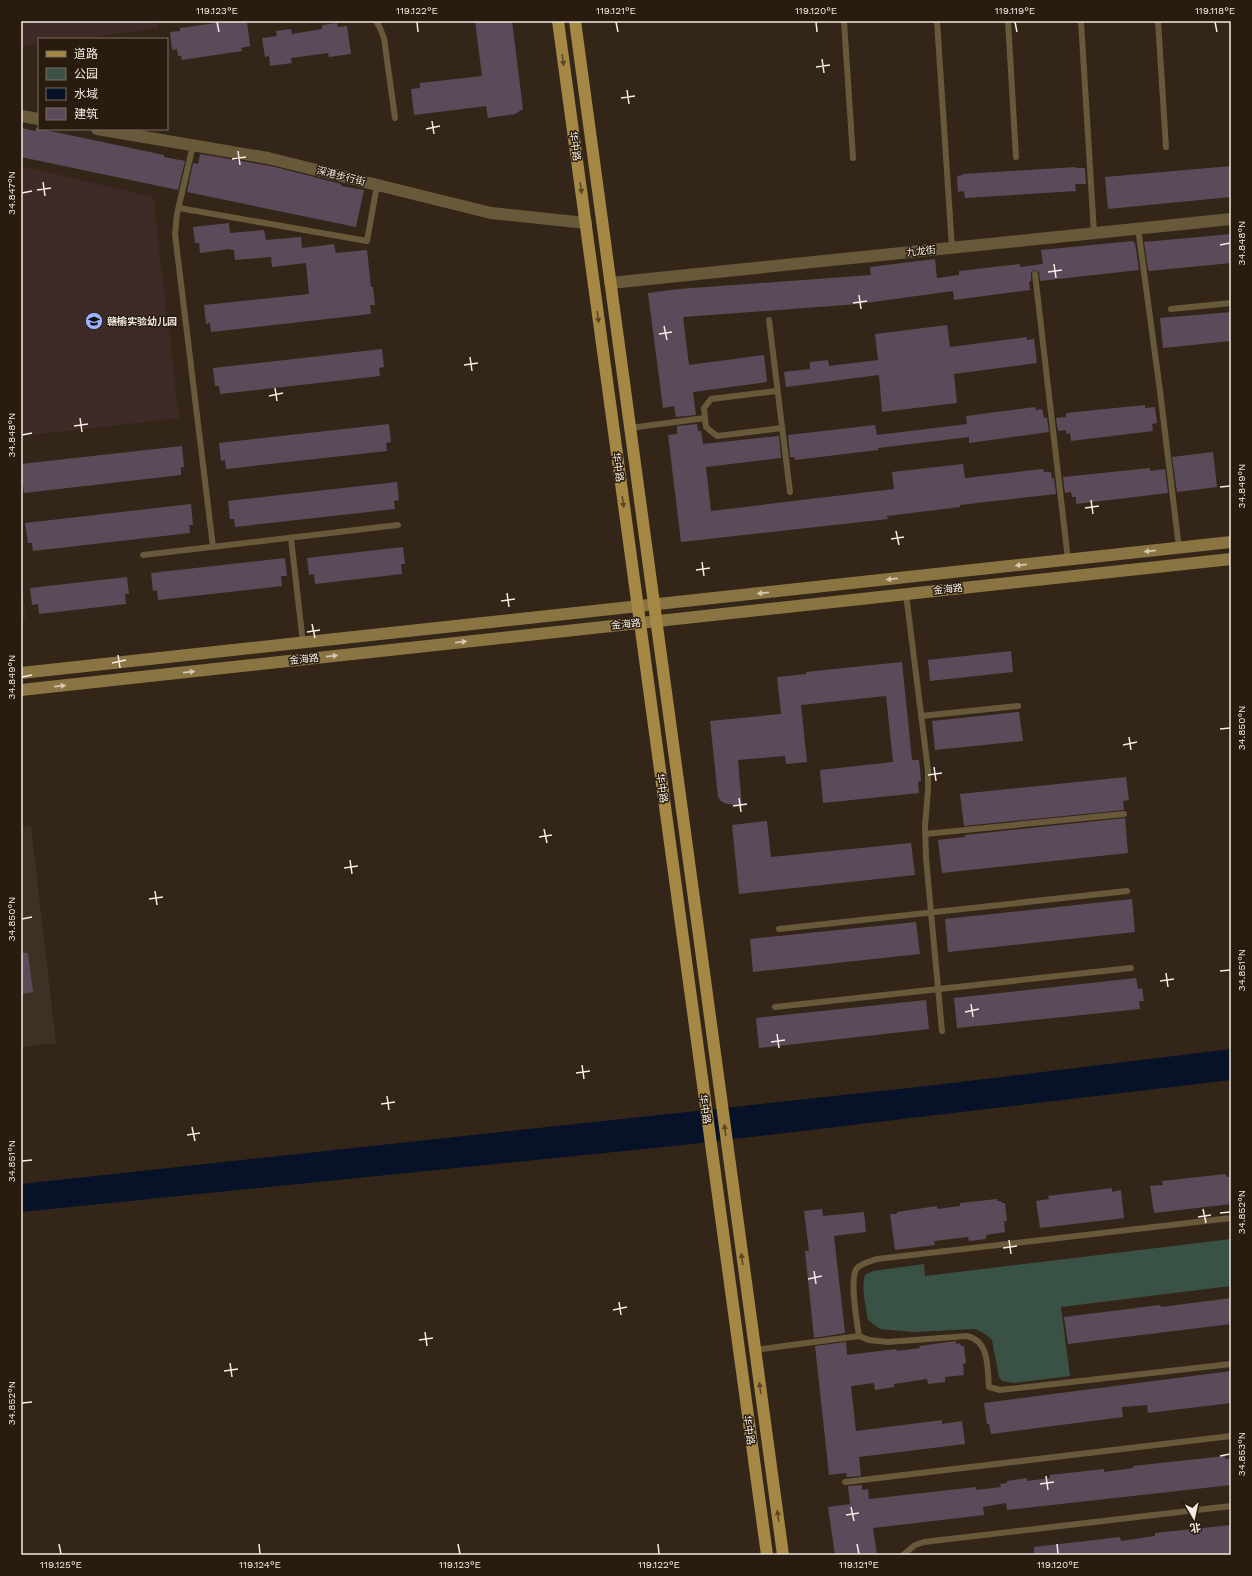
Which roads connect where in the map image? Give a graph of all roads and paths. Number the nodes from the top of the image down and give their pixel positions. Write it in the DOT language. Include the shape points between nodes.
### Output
graph roads {
  1 [pos="376,21"];
  2 [pos="558,21"];
  3 [pos="575,21"];
  4 [pos="844,21"];
  5 [pos="937,21"];
  6 [pos="1008,21"];
  7 [pos="1082,21"];
  8 [pos="1158,21"];
  9 [pos="21,116"];
  10 [pos="395,118"];
  11 [pos="38,119"];
  12 [pos="103,130"];
  13 [pos="193,146"];
  14 [pos="1166,147"];
  15 [pos="1016,157"];
  16 [pos="853,158"];
  17 [pos="377,185"];
  18 [pos="179,208"];
  19 [pos="1231,219"];
  20 [pos="586,223"];
  21 [pos="1138,228"];
  22 [pos="1094,233"];
  23 [pos="952,248"];
  24 [pos="1035,274"];
  25 [pos="610,283"];
  26 [pos="1231,303"];
  27 [pos="1171,309"];
  28 [pos="769,320"];
  29 [pos="777,391"];
  30 [pos="705,418"];
  31 [pos="630,428"];
  32 [pos="782,428"];
  33 [pos="790,492"];
  34 [pos="398,525"];
  35 [pos="291,538"];
  36 [pos="1231,542"];
  37 [pos="213,547"];
  38 [pos="1179,548"];
  39 [pos="143,555"];
  40 [pos="1231,559"];
  41 [pos="1068,560"];
  42 [pos="906,594"];
  43 [pos="653,605"];
  44 [pos="637,606"];
  45 [pos="656,621"];
  46 [pos="639,623"];
  47 [pos="303,642"];
  48 [pos="21,673"];
  49 [pos="21,690"];
  50 [pos="1018,706"];
  51 [pos="921,716"];
  52 [pos="1124,814"];
  53 [pos="925,834"];
  54 [pos="1127,891"];
  55 [pos="931,912"];
  56 [pos="779,929"];
  57 [pos="1132,968"];
  58 [pos="938,989"];
  59 [pos="775,1007"];
  60 [pos="942,1031"];
  61 [pos="1231,1218"];
  62 [pos="859,1336"];
  63 [pos="755,1350"];
  64 [pos="1231,1364"];
  65 [pos="1231,1436"];
  66 [pos="845,1482"];
  67 [pos="1231,1506"];
  68 [pos="767,1555"];
  69 [pos="783,1555"];
  70 [pos="903,1555"];
  1 -- 10 [label="lane" via="384,38"];
  2 -- 20 [label="main road, 华中路, one-way"];
  3 -- 25 [label="main road, 华中路"];
  4 -- 16 [label="lane"];
  5 -- 23 [label="lane"];
  6 -- 15 [label="lane"];
  7 -- 22 [label="lane"];
  8 -- 14 [label="lane"];
  9 -- 11 [label="street"];
  12 -- 13 [label="street, 深港步行街"];
  13 -- 17 [label="street, 深港步行街" via="268,158"];
  13 -- 18 [label="lane"];
  17 -- 18 [label="lane" via="367,241"];
  17 -- 20 [label="street, 深港步行街" via="491,213"];
  18 -- 37 [label="lane" via="175,234"];
  19 -- 21 [label="street, 九龙街"];
  20 -- 44 [label="main road, 华中路, one-way"];
  21 -- 22 [label="street, 九龙街"];
  21 -- 38 [label="lane"];
  22 -- 23 [label="street, 九龙街"];
  23 -- 25 [label="street, 九龙街"];
  24 -- 41 [label="lane"];
  25 -- 31 [label="main road, 华中路"];
  26 -- 27 [label="lane"];
  28 -- 29 [label="lane"];
  29 -- 30 [label="lane" via="711,399 704,408"];
  29 -- 32 [label="lane"];
  30 -- 31 [label="lane"];
  30 -- 32 [label="lane" via="706,427 717,436"];
  31 -- 43 [label="main road, 华中路"];
  32 -- 33 [label="lane"];
  34 -- 35 [label="lane"];
  35 -- 37 [label="lane"];
  35 -- 47 [label="lane"];
  36 -- 38 [label="main road, 金海路"];
  37 -- 39 [label="lane"];
  38 -- 41 [label="main road, 金海路, one-way"];
  40 -- 42 [label="main road, 金海路"];
  41 -- 43 [label="main road, 金海路, one-way"];
  42 -- 45 [label="main road, 金海路"];
  42 -- 51 [label="lane"];
  43 -- 44 [label="main road, 金海路"];
  43 -- 45 [label="main road, 华中路"];
  44 -- 46 [label="main road, 华中路"];
  44 -- 47 [label="main road, 金海路"];
  45 -- 46 [label="main road, 金海路"];
  63 -- 45 [label="main road, 华中路, one-way"];
  49 -- 46 [label="main road, 金海路, one-way"];
  46 -- 68 [label="main road, 华中路"];
  47 -- 48 [label="main road, 金海路"];
  50 -- 51 [label="lane"];
  51 -- 53 [label="lane" via="928,790"];
  52 -- 53 [label="lane"];
  53 -- 55 [label="lane"];
  54 -- 55 [label="lane"];
  55 -- 56 [label="lane"];
  55 -- 58 [label="lane"];
  57 -- 58 [label="lane"];
  58 -- 59 [label="lane"];
  58 -- 60 [label="lane"];
  61 -- 62 [label="lane" via="877,1259 860,1265 856,1270 854,1281"];
  62 -- 63 [label="lane"];
  62 -- 64 [label="lane" via="888,1342 974,1338 983,1347 989,1387 1000,1390"];
  69 -- 63 [label="main road, 华中路, one-way"];
  65 -- 66 [label="lane"];
  67 -- 70 [label="lane" via="924,1542 915,1545"];
}
